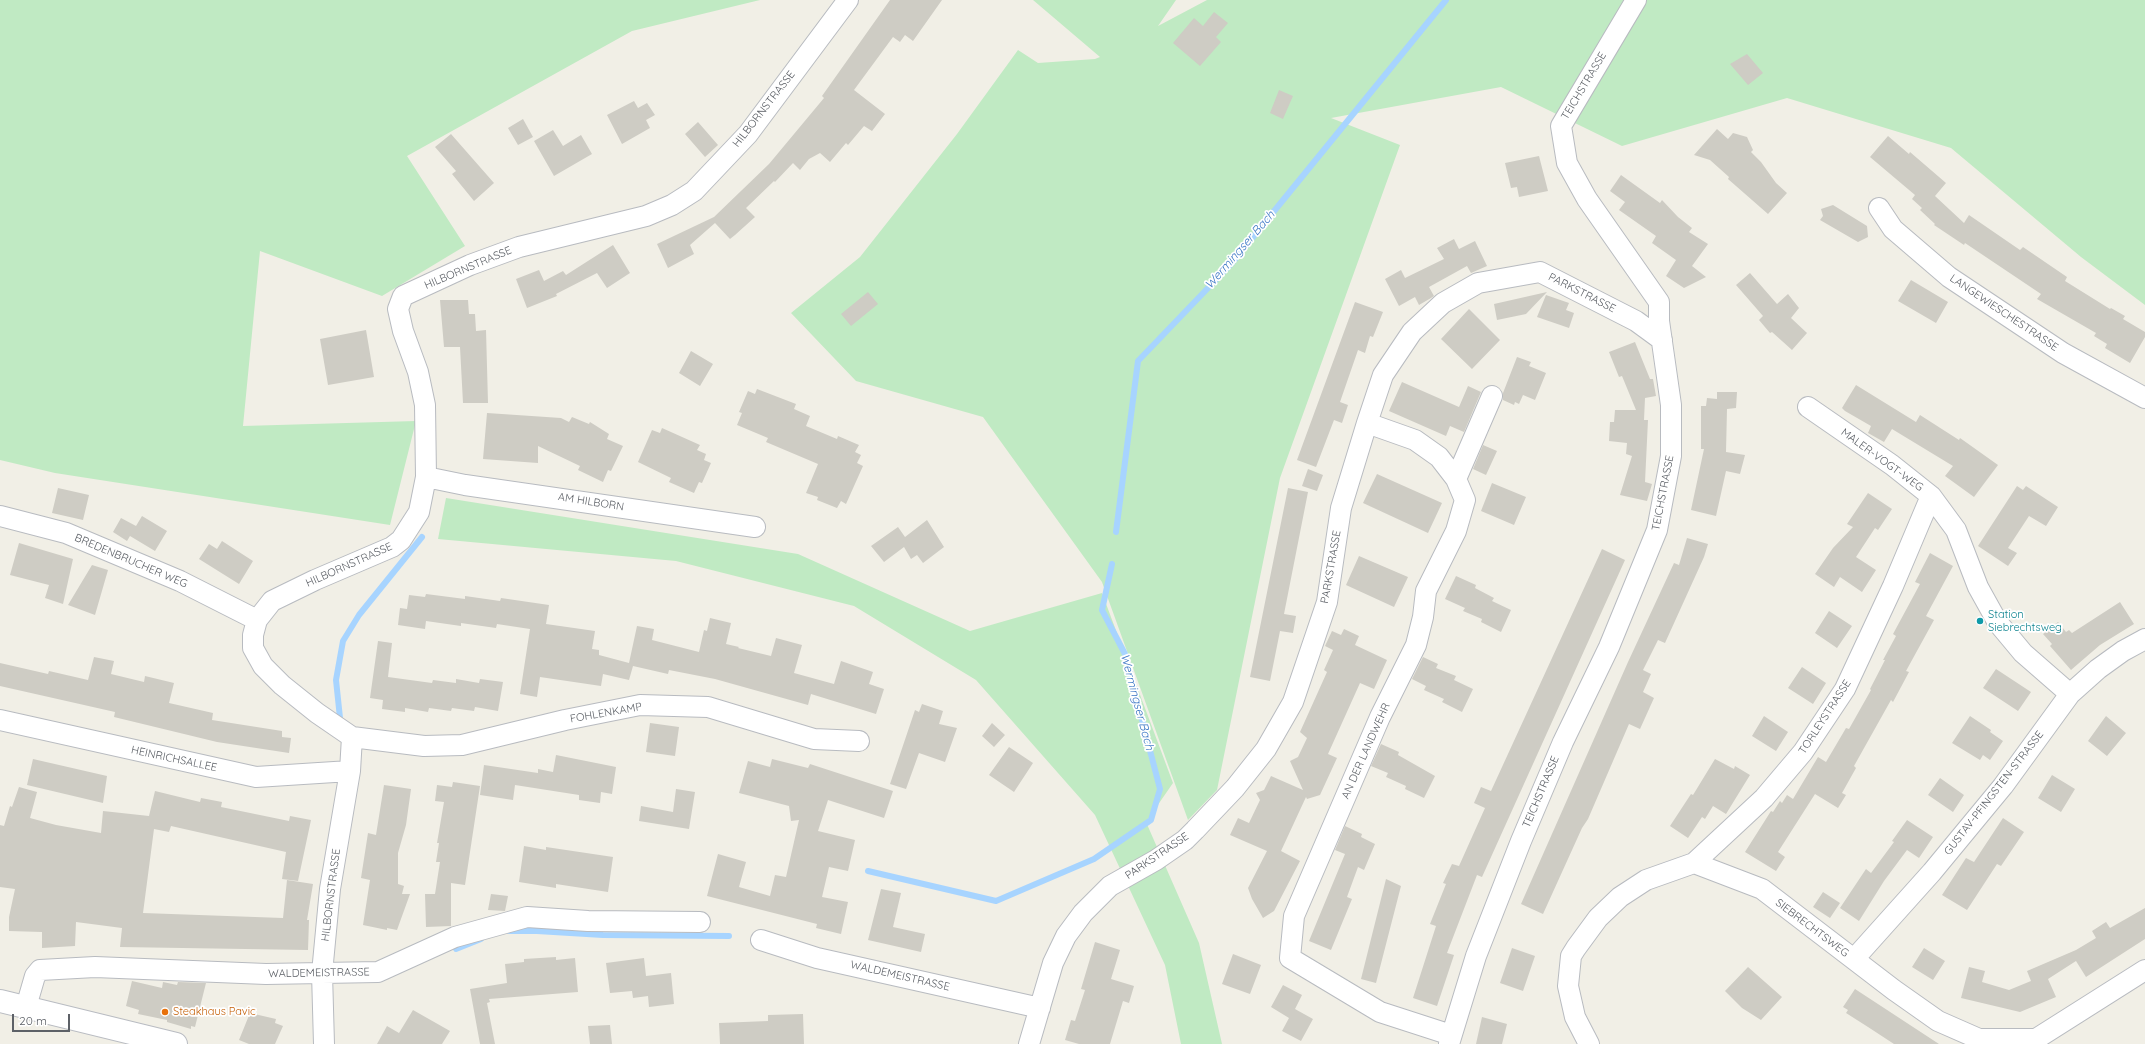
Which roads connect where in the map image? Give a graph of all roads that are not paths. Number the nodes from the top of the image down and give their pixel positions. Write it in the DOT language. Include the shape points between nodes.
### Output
graph roads {
  1 [pos="848,0"];
  2 [pos="1636,0"];
  3 [pos="1879,208"];
  4 [pos="1662,340"];
  5 [pos="1492,396"];
  6 [pos="2145,398"];
  7 [pos="1808,407"];
  8 [pos="1367,423"];
  9 [pos="426,477"];
  10 [pos="1456,479"];
  11 [pos="1931,496"];
  12 [pos="0,516"];
  13 [pos="755,527"];
  14 [pos="257,620"];
  15 [pos="2145,639"];
  16 [pos="2070,694"];
  17 [pos="0,720"];
  18 [pos="352,737"];
  19 [pos="859,741"];
  20 [pos="350,771"];
  21 [pos="1694,863"];
  22 [pos="700,922"];
  23 [pos="761,940"];
  24 [pos="1854,959"];
  25 [pos="2145,970"];
  26 [pos="322,973"];
  27 [pos="0,1001"];
  28 [pos="26,1007"];
  29 [pos="1040,1008"];
  30 [pos="1450,1040"];
  31 [pos="2038,1042"];
  32 [pos="176,1044"];
  33 [pos="324,1044"];
  34 [pos="1029,1044"];
  35 [pos="1589,1044"];
  1 -- 9 [label="street, HILBORNSTRASSE" via="748,134 694,191 646,216 519,246 403,296 398,309 418,372 425,405"];
  2 -- 4 [label="street, TEICHSTRASSE" via="1561,126 1567,163 1583,193 1659,302"];
  3 -- 6 [label="street, LANGEWIESCHESTRASSE" via="1893,229 1949,276 2063,353"];
  4 -- 8 [label="street, PARKSTRASSE" via="1636,321 1540,272 1478,283 1443,303 1412,332 1383,375"];
  4 -- 30 [label="street, TEICHSTRASSE" via="1671,405 1671,456 1657,530 1609,647 1563,742 1521,841 1476,956"];
  5 -- 10 [label="street"];
  7 -- 11 [label="street, MALER-VOGT-WEG" via="1892,465"];
  8 -- 10 [label="street, AN DER LANDWEHR" via="1415,440 1439,457"];
  8 -- 29 [label="street, PARKSTRASSE" via="1341,508 1327,602 1293,702 1266,749 1235,788 1195,830 1156,860 1110,886 1083,913 1066,936 1052,963"];
  9 -- 13 [label="street, AM HILBORN"];
  9 -- 14 [label="street, HILBORNSTRASSE" via="419,512 401,540 392,547 290,591 272,601"];
  10 -- 30 [label="street, AN DER LANDWEHR" via="1465,500 1456,531 1426,591 1416,645 1380,717 1294,916 1290,958 1380,1012"];
  11 -- 16 [label="street, MALER-VOGT-WEG" via="1956,530 1978,587 1998,622 2023,653"];
  11 -- 21 [label="street, TORLEYSTRASSE" via="1845,689 1803,752 1764,798"];
  12 -- 14 [label="street, BREDENBRUCHER WEG" via="66,533 180,581"];
  14 -- 18 [label="street, HILBORNSTRASSE" via="253,648 263,666 317,714"];
  15 -- 16 [label="street, GUSTAV-PFINGSTEN-STRASSE" via="2098,669"];
  16 -- 24 [label="street, GUSTAV-PFINGSTEN-STRASSE" via="1993,798 1932,872"];
  17 -- 20 [label="street, HEINRICHSALLEE" via="256,777"];
  18 -- 19 [label="street, FOHLENKAMP" via="424,746 462,745 640,705 708,707 814,739"];
  18 -- 20 [label="street, HILBORNSTRASSE"];
  20 -- 26 [label="street, HILBORNSTRASSE" via="330,889"];
  21 -- 24 [label="street, SIEBRECHTSWEG" via="1762,890"];
  21 -- 35 [label="street" via="1646,880 1620,898 1598,918 1571,956 1568,986 1576,1017"];
  22 -- 26 [label="street, WALDEMEISTRASSE" via="588,921 527,917 455,937 378,972"];
  23 -- 29 [label="street, WALDEMEISTRASSE" via="817,958"];
  24 -- 31 [label="street, SIEBRECHTSWEG" via="1938,1021 1979,1039"];
  25 -- 31 [label="street, SIEBRECHTSWEG"];
  26 -- 28 [label="street, WALDEMEISTRASSE" via="252,974 95,967 40,970 35,976"];
  26 -- 33 [label="street, HILBORNSTRASSE"];
  27 -- 28 [label="main road"];
  28 -- 32 [label="main road"];
  29 -- 34 [label="street, PARKSTRASSE"];
}
